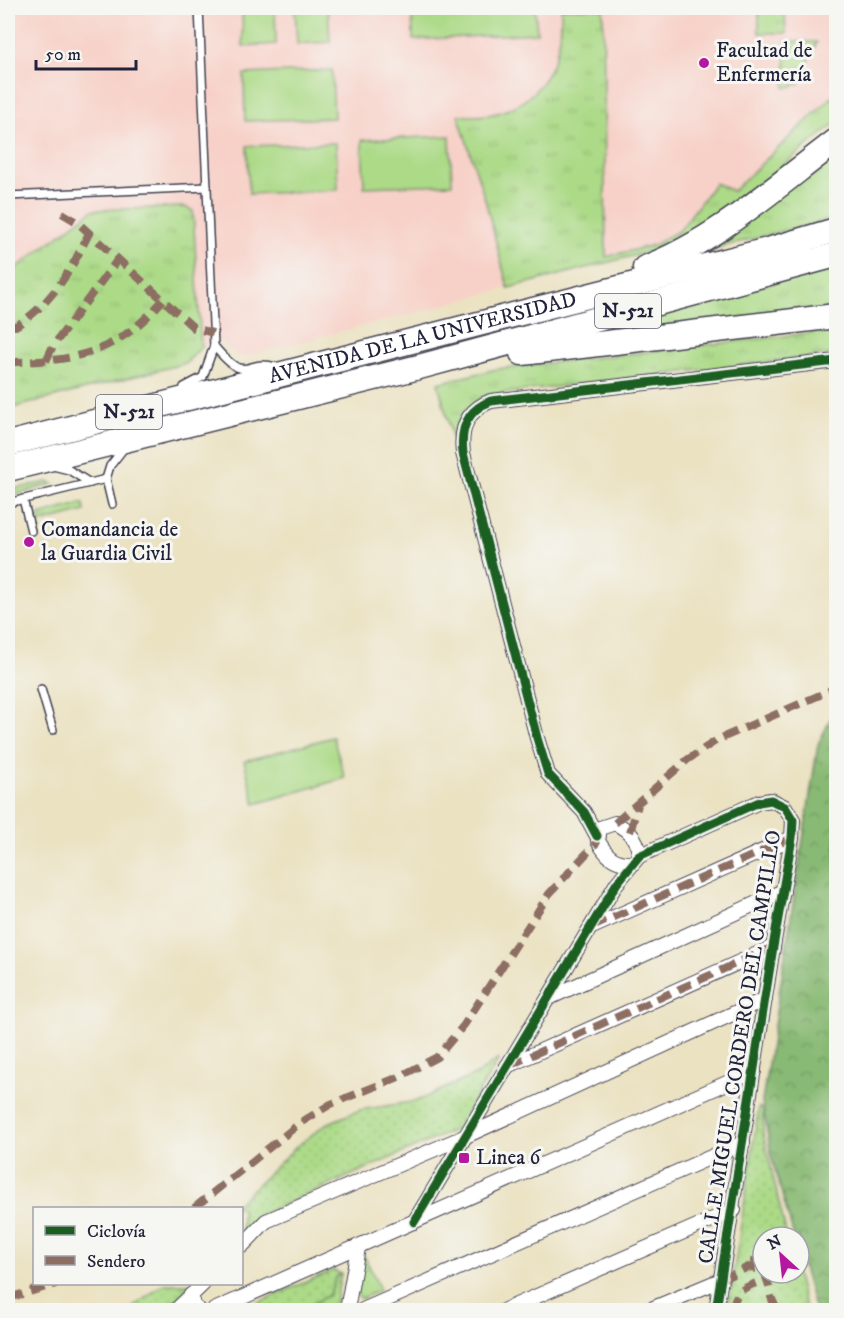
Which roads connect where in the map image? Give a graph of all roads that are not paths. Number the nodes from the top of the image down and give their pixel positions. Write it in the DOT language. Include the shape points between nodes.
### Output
graph roads {
  1 [pos="200,8"];
  2 [pos="837,141"];
  3 [pos="207,187"];
  4 [pos="8,196"];
  5 [pos="837,230"];
  6 [pos="837,255"];
  7 [pos="559,301"];
  8 [pos="837,316"];
  9 [pos="214,346"];
  10 [pos="837,361"];
  11 [pos="419,368"];
  12 [pos="287,371"];
  13 [pos="178,389"];
  14 [pos="147,434"];
  15 [pos="8,444"];
  16 [pos="15,467"];
  17 [pos="106,479"];
  18 [pos="90,483"];
  19 [pos="23,499"];
  20 [pos="8,503"];
  21 [pos="112,504"];
  22 [pos="31,531"];
  23 [pos="41,689"];
  24 [pos="53,730"];
  25 [pos="584,812"];
  26 [pos="611,824"];
  27 [pos="597,836"];
  28 [pos="792,838"];
  29 [pos="636,854"];
  30 [pos="616,861"];
  31 [pos="617,883"];
  32 [pos="783,891"];
  33 [pos="592,927"];
  34 [pos="772,947"];
  35 [pos="549,998"];
  36 [pos="765,999"];
  37 [pos="507,1066"];
  38 [pos="754,1071"];
  39 [pos="717,1088"];
  40 [pos="491,1095"];
  41 [pos="750,1095"];
  42 [pos="513,1114"];
  43 [pos="466,1136"];
  44 [pos="743,1143"];
  45 [pos="437,1182"];
  46 [pos="454,1205"];
  47 [pos="734,1210"];
  48 [pos="709,1220"];
  49 [pos="414,1222"];
  50 [pos="729,1231"];
  51 [pos="243,1245"];
  52 [pos="357,1248"];
  53 [pos="721,1280"];
  54 [pos="202,1285"];
  55 [pos="192,1295"];
  56 [pos="176,1311"];
  57 [pos="199,1311"];
  58 [pos="214,1311"];
  59 [pos="347,1311"];
  60 [pos="363,1311"];
  61 [pos="505,1311"];
  62 [pos="649,1311"];
  63 [pos="716,1311"];
  1 -- 3 [label="lane"];
  2 -- 7 [label="highway" via="706,238 672,257"];
  3 -- 4 [label="lane"];
  3 -- 9 [label="lane"];
  5 -- 7 [label="highway, AVENIDA DE LA UNIVERSIDAD / N-521"];
  6 -- 11 [label="highway, AVENIDA DE LA UNIVERSIDAD / N-521"];
  7 -- 12 [label="highway, AVENIDA DE LA UNIVERSIDAD / N-521"];
  8 -- 11 [label="highway"];
  9 -- 12 [label="lane" via="229,364 243,371 269,365"];
  9 -- 13 [label="lane" via="203,378"];
  10 -- 25 [label="street" via="491,401 468,417 462,434 463,453 537,738 548,774"];
  11 -- 14 [label="highway, AVENIDA DE LA UNIVERSIDAD / N-521"];
  12 -- 15 [label="highway, AVENIDA DE LA UNIVERSIDAD / N-521" via="116,412"];
  14 -- 16 [label="highway, AVENIDA DE LA UNIVERSIDAD / N-521"];
  14 -- 17 [label="lane" via="118,453"];
  16 -- 18 [label="lane" via="49,465 69,470"];
  17 -- 18 [label="lane"];
  17 -- 21 [label="lane"];
  18 -- 19 [label="lane"];
  19 -- 20 [label="lane"];
  19 -- 22 [label="lane"];
  23 -- 24 [label="lane"];
  25 -- 26 [label="street"];
  25 -- 27 [label="street"];
  26 -- 27 [label="street" via="600,828"];
  26 -- 29 [label="street" via="627,829"];
  27 -- 30 [label="street" via="606,854"];
  28 -- 29 [label="street, CALLE MIGUEL CORDERO DEL CAMPILLO" via="793,820 785,807 771,800"];
  28 -- 32 [label="street, CALLE MIGUEL CORDERO DEL CAMPILLO"];
  28 -- 33 [label="street"];
  29 -- 30 [label="street"];
  29 -- 31 [label="street"];
  30 -- 31 [label="street"];
  31 -- 33 [label="street"];
  32 -- 34 [label="street, CALLE MIGUEL CORDERO DEL CAMPILLO"];
  32 -- 35 [label="street"];
  33 -- 35 [label="street"];
  34 -- 36 [label="street, CALLE MIGUEL CORDERO DEL CAMPILLO"];
  34 -- 37 [label="street"];
  35 -- 37 [label="street"];
  36 -- 38 [label="street, CALLE MIGUEL CORDERO DEL CAMPILLO"];
  36 -- 42 [label="street"];
  37 -- 40 [label="street"];
  38 -- 39 [label="street"];
  38 -- 41 [label="street, CALLE MIGUEL CORDERO DEL CAMPILLO"];
  39 -- 41 [label="street"];
  39 -- 46 [label="street"];
  40 -- 42 [label="street" via="499,1108"];
  40 -- 43 [label="street"];
  41 -- 44 [label="street, CALLE MIGUEL CORDERO DEL CAMPILLO"];
  42 -- 43 [label="street"];
  43 -- 45 [label="street"];
  43 -- 51 [label="street" via="266,1221"];
  44 -- 47 [label="street, CALLE MIGUEL CORDERO DEL CAMPILLO"];
  44 -- 60 [label="street"];
  45 -- 46 [label="street" via="443,1197"];
  45 -- 49 [label="street"];
  46 -- 49 [label="street"];
  47 -- 48 [label="street"];
  47 -- 50 [label="street, CALLE MIGUEL CORDERO DEL CAMPILLO"];
  48 -- 50 [label="street"];
  48 -- 61 [label="street"];
  49 -- 52 [label="street"];
  50 -- 53 [label="street, CALLE MIGUEL CORDERO DEL CAMPILLO"];
  52 -- 58 [label="street"];
  52 -- 59 [label="street"];
  53 -- 62 [label="street"];
  53 -- 63 [label="street, CALLE MIGUEL CORDERO DEL CAMPILLO"];
  54 -- 55 [label="street"];
  55 -- 56 [label="street"];
  55 -- 57 [label="street" via="193,1306"];
}
